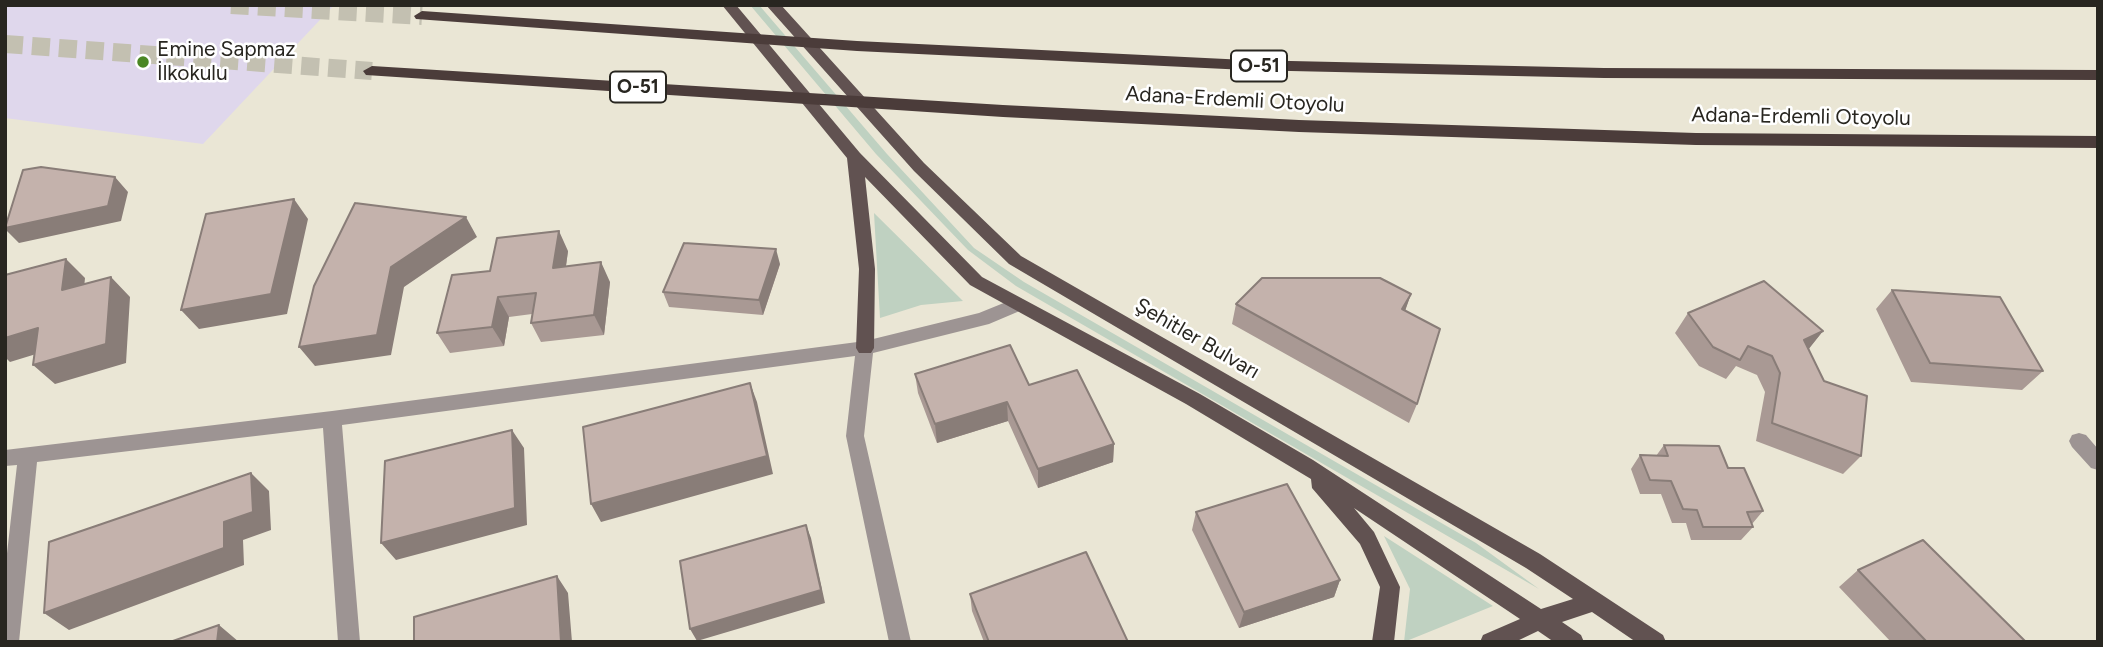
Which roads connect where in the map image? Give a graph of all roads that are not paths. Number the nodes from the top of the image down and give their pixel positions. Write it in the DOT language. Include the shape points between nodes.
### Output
graph roads {
  1 [pos="775,8"];
  2 [pos="732,9"];
  3 [pos="422,16"];
  4 [pos="372,71"];
  5 [pos="2098,75"];
  6 [pos="2098,142"];
  7 [pos="855,157"];
  8 [pos="1016,305"];
  9 [pos="866,348"];
  10 [pos="332,419"];
  11 [pos="2079,441"];
  12 [pos="28,456"];
  13 [pos="5,458"];
  14 [pos="2098,463"];
  15 [pos="1306,466"];
  16 [pos="1596,601"];
  17 [pos="1542,620"];
  18 [pos="8,642"];
  19 [pos="349,642"];
  20 [pos="900,642"];
  21 [pos="1383,642"];
  22 [pos="1492,642"];
  23 [pos="1573,642"];
  24 [pos="1655,642"];
  1 -- 16 [label="main road, Şehitler Bulvarı" via="919,167 1015,260"];
  2 -- 7 [label="main road"];
  3 -- 5 [label="highway, Adana-Erdemli Otoyolu / O-51" via="857,46 1247,65 1604,73"];
  4 -- 6 [label="highway, Adana-Erdemli Otoyolu / O-51" via="1299,126 1696,139"];
  7 -- 8 [label="main road" via="975,281"];
  7 -- 9 [label="main road" via="867,269"];
  8 -- 9 [label="street" via="983,319"];
  8 -- 15 [label="main road" via="1193,399"];
  9 -- 10 [label="street"];
  9 -- 20 [label="street" via="855,436"];
  10 -- 12 [label="street"];
  10 -- 19 [label="street"];
  11 -- 14 [label="street"];
  12 -- 13 [label="street"];
  12 -- 18 [label="street"];
  15 -- 17 [label="main road"];
  15 -- 21 [label="main road" via="1367,538 1390,587"];
  16 -- 17 [label="main road"];
  16 -- 24 [label="main road, Şehitler Bulvarı"];
  17 -- 22 [label="main road"];
  17 -- 23 [label="main road"];
}
